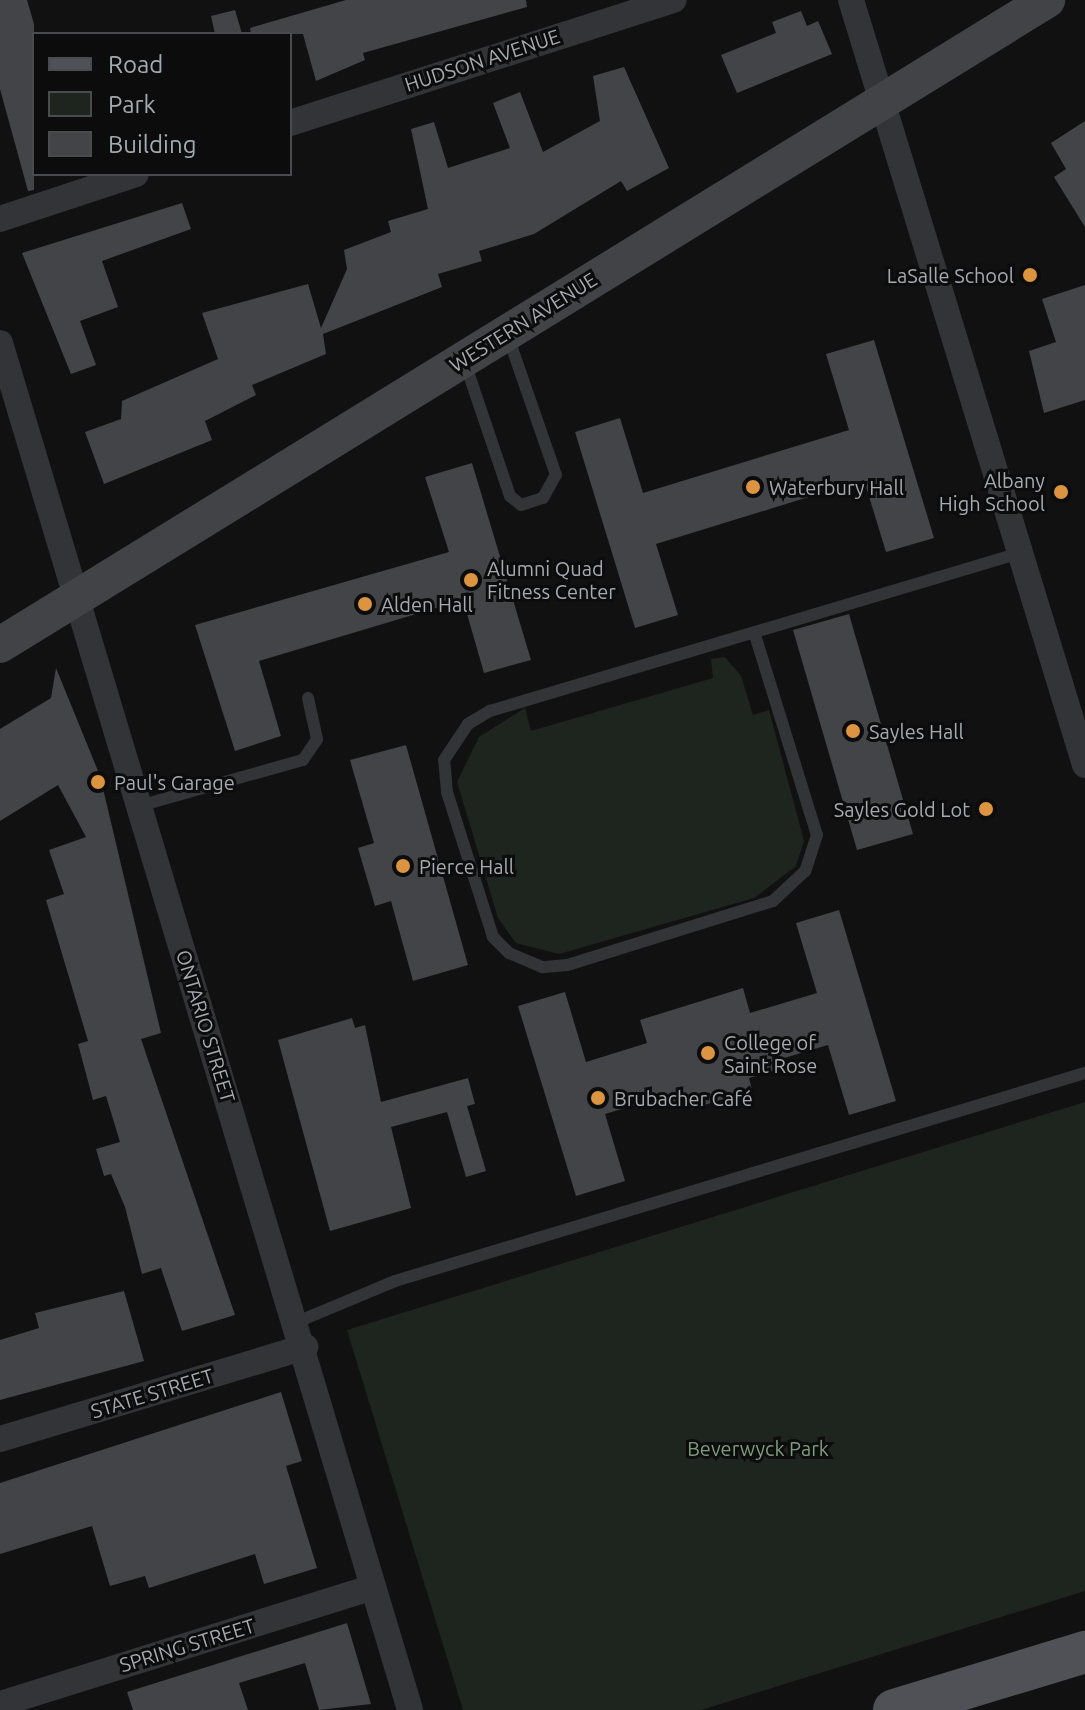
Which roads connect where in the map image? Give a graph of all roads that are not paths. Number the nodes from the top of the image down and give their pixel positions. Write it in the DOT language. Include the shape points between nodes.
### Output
graph roads {
  1 [pos="674,0"];
  2 [pos="851,0"];
  3 [pos="1047,0"];
  4 [pos="880,102"];
  5 [pos="292,122"];
  6 [pos="130,176"];
  7 [pos="0,219"];
  8 [pos="506,333"];
  9 [pos="0,343"];
  10 [pos="464,359"];
  11 [pos="1023,552"];
  12 [pos="75,599"];
  13 [pos="755,635"];
  14 [pos="0,645"];
  15 [pos="308,698"];
  16 [pos="1085,765"];
  17 [pos="139,806"];
  18 [pos="1085,1073"];
  19 [pos="297,1322"];
  20 [pos="305,1347"];
  21 [pos="0,1439"];
  22 [pos="373,1587"];
  23 [pos="1085,1652"];
  24 [pos="0,1704"];
  25 [pos="410,1710"];
  26 [pos="894,1710"];
  1 -- 5 [label="street, HUDSON AVENUE"];
  2 -- 4 [label="street"];
  3 -- 4 [label="street, WESTERN AVENUE"];
  4 -- 8 [label="street, WESTERN AVENUE"];
  4 -- 11 [label="street"];
  6 -- 7 [label="street"];
  8 -- 10 [label="street, WESTERN AVENUE"];
  8 -- 10 [label="lane" via="556,475 543,498 521,505 510,496"];
  9 -- 12 [label="street, ONTARIO STREET"];
  10 -- 12 [label="street, WESTERN AVENUE"];
  11 -- 13 [label="lane"];
  11 -- 16 [label="street"];
  12 -- 14 [label="street, WESTERN AVENUE"];
  12 -- 17 [label="street, ONTARIO STREET"];
  13 -- 13 [label="lane" via="817,835 805,871 773,901 567,965 542,967 509,953 493,937 447,792 444,760 457,737 490,711"];
  15 -- 17 [label="lane" via="317,739 303,760"];
  17 -- 19 [label="street, ONTARIO STREET"];
  18 -- 19 [label="lane" via="395,1281"];
  19 -- 20 [label="street, ONTARIO STREET"];
  20 -- 21 [label="street, STATE STREET"];
  20 -- 22 [label="street, ONTARIO STREET"];
  22 -- 24 [label="street, SPRING STREET"];
  22 -- 25 [label="street, ONTARIO STREET"];
  23 -- 26 [label="main road"];
}
